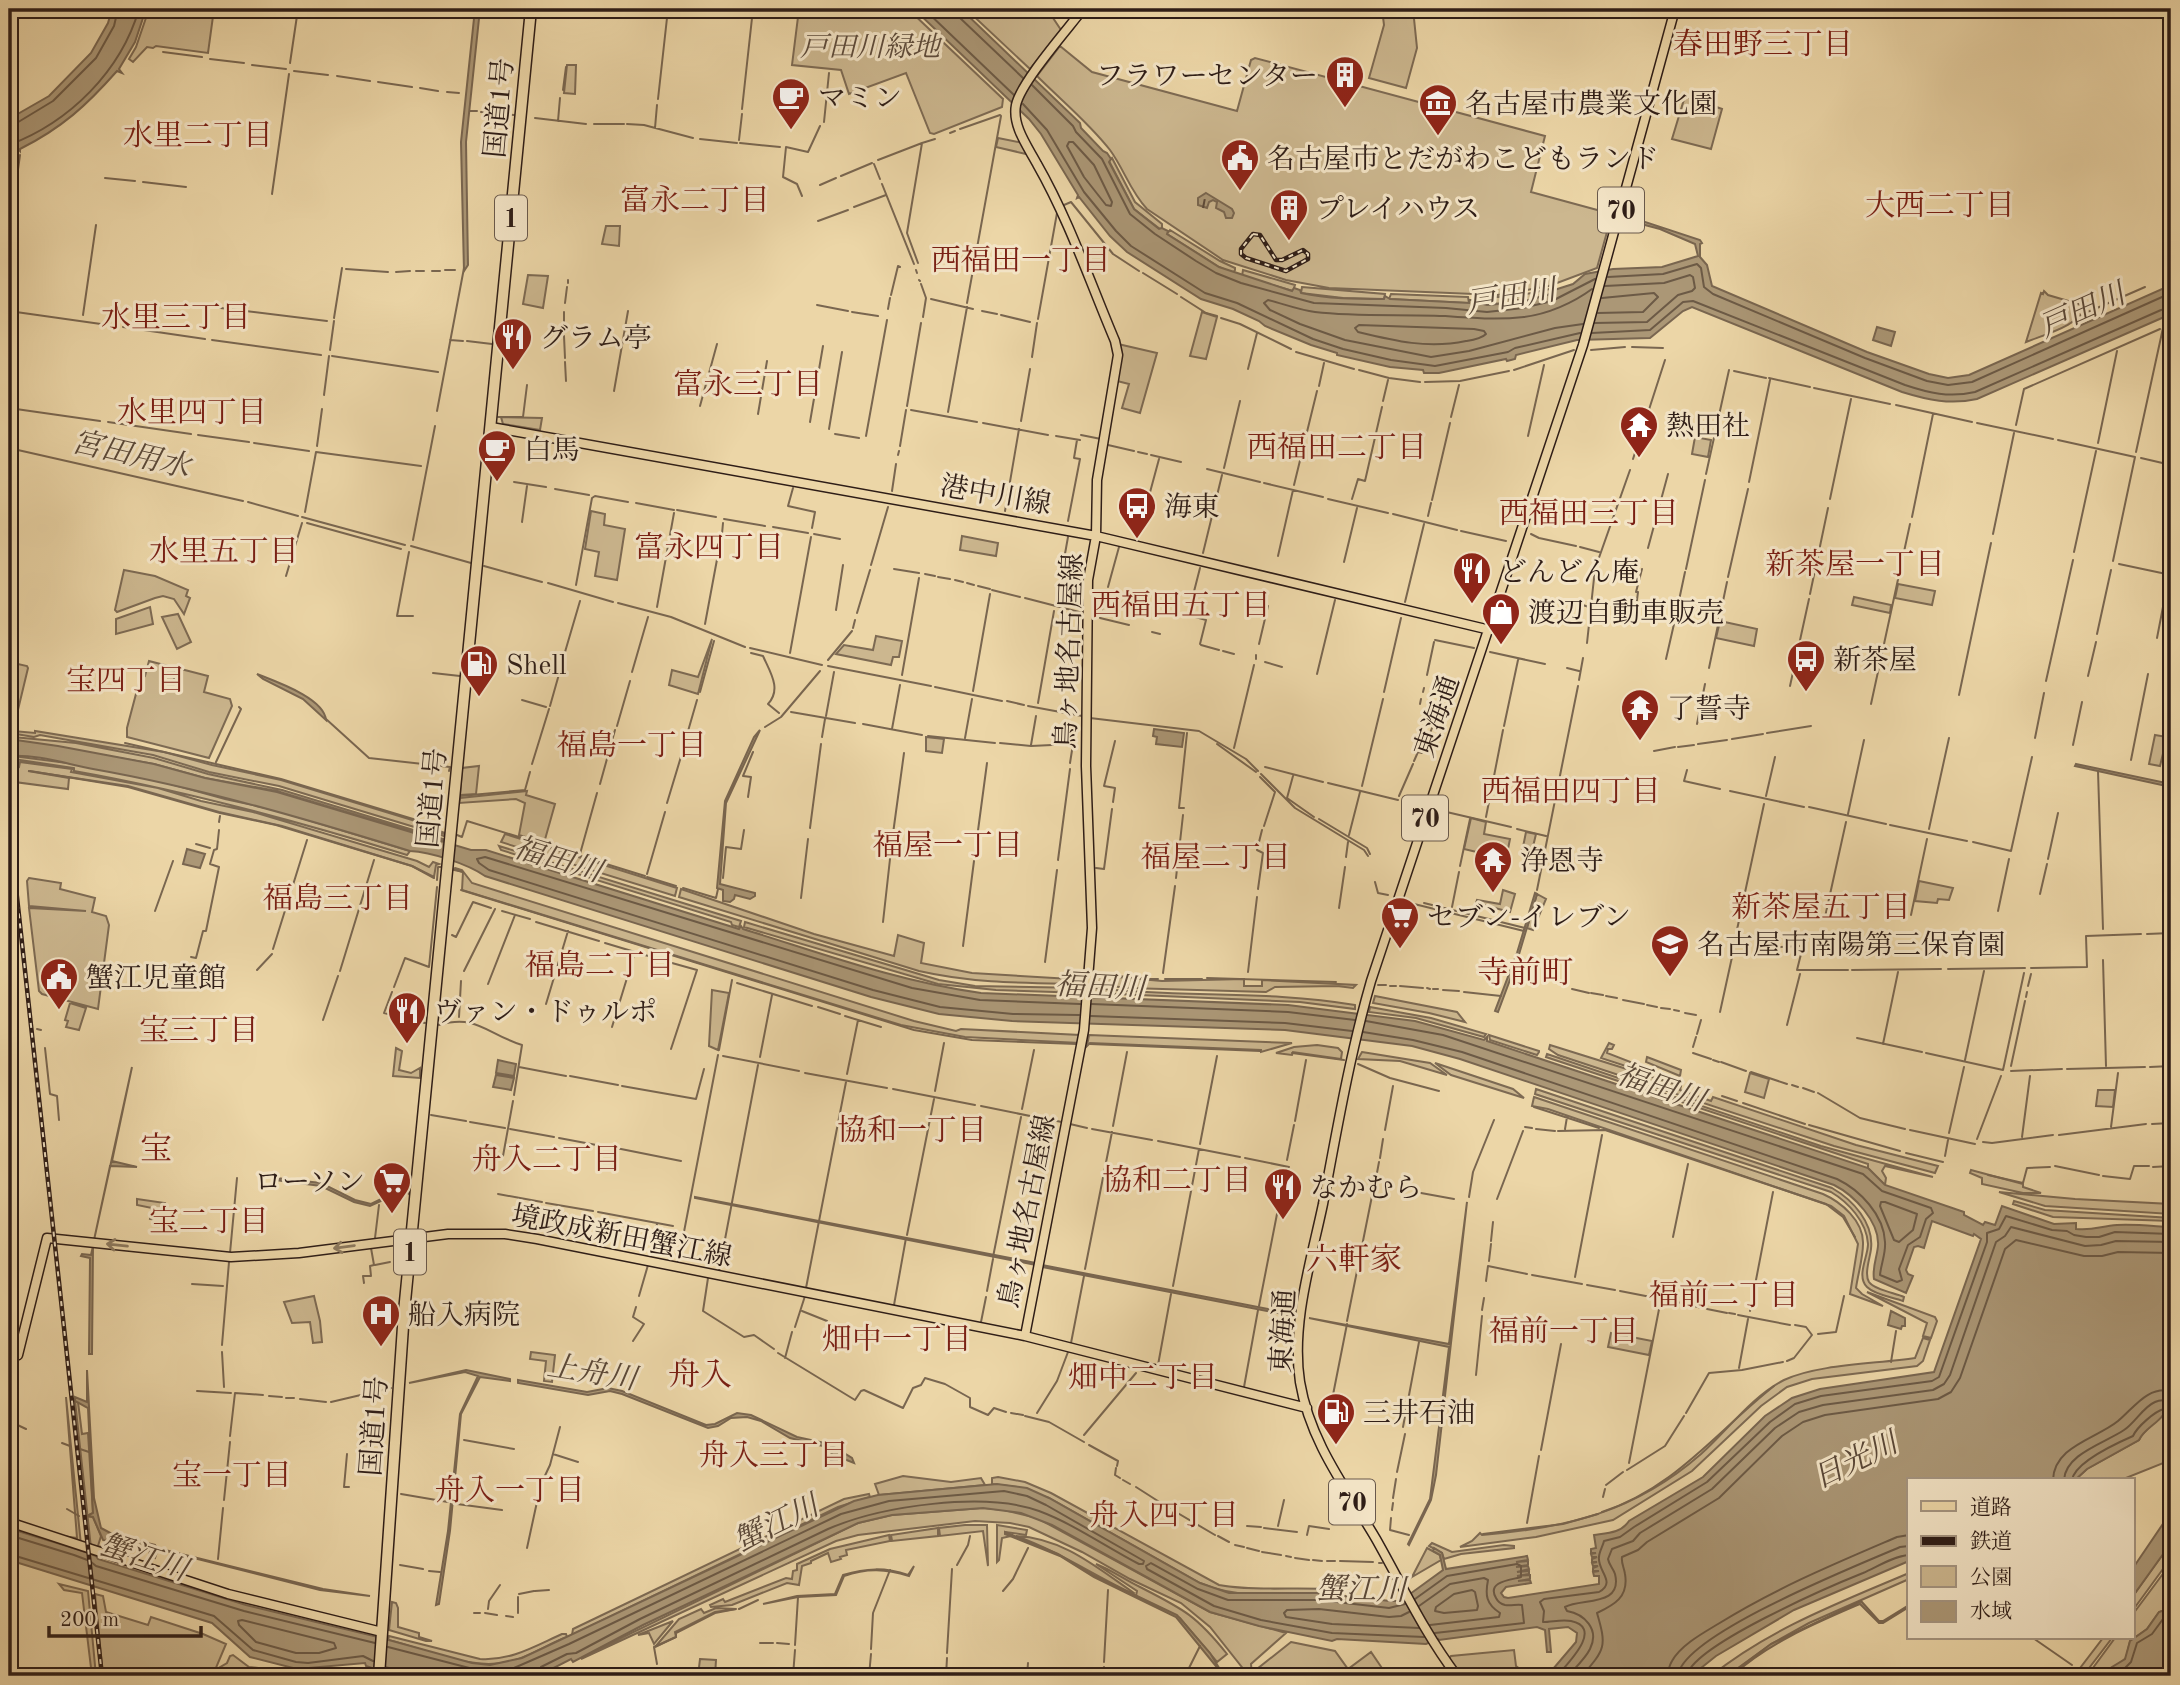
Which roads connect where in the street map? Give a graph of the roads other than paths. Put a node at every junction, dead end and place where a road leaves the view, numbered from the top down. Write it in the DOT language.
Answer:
graph roads {
  1 [pos="531,9"];
  2 [pos="1083,9"];
  3 [pos="1675,9"];
  4 [pos="491,427"];
  5 [pos="1096,536"];
  6 [pos="1490,630"];
  7 [pos="411,1238"];
  8 [pos="1025,1336"];
  9 [pos="9,1353"];
  10 [pos="1307,1408"];
  11 [pos="9,1522"];
  12 [pos="382,1632"];
  13 [pos="379,1676"];
  14 [pos="1457,1676"];
  1 -- 4 [label="highway, 国道1号 / 1"];
  2 -- 5 [label="main road, 鳥ヶ地名古屋線"];
  3 -- 6 [label="main road, 東海通 / 70"];
  4 -- 5 [label="main road, 港中川線"];
  4 -- 7 [label="highway, 国道1号 / 1"];
  5 -- 6 [label="main road, 港中川線"];
  5 -- 8 [label="main road, 鳥ヶ地名古屋線"];
  6 -- 10 [label="main road, 東海通 / 70"];
  7 -- 8 [label="main road, 境政成新田蟹江線"];
  7 -- 9 [label="main road, 境政成新田蟹江線, one-way"];
  7 -- 12 [label="highway, 国道1号 / 1"];
  8 -- 10 [label="main road, 境政成新田蟹江線"];
  10 -- 14 [label="main road, 東海通 / 70"];
  11 -- 12 [label="main road"];
  12 -- 13 [label="highway, 国道1号 / 1"];
}
